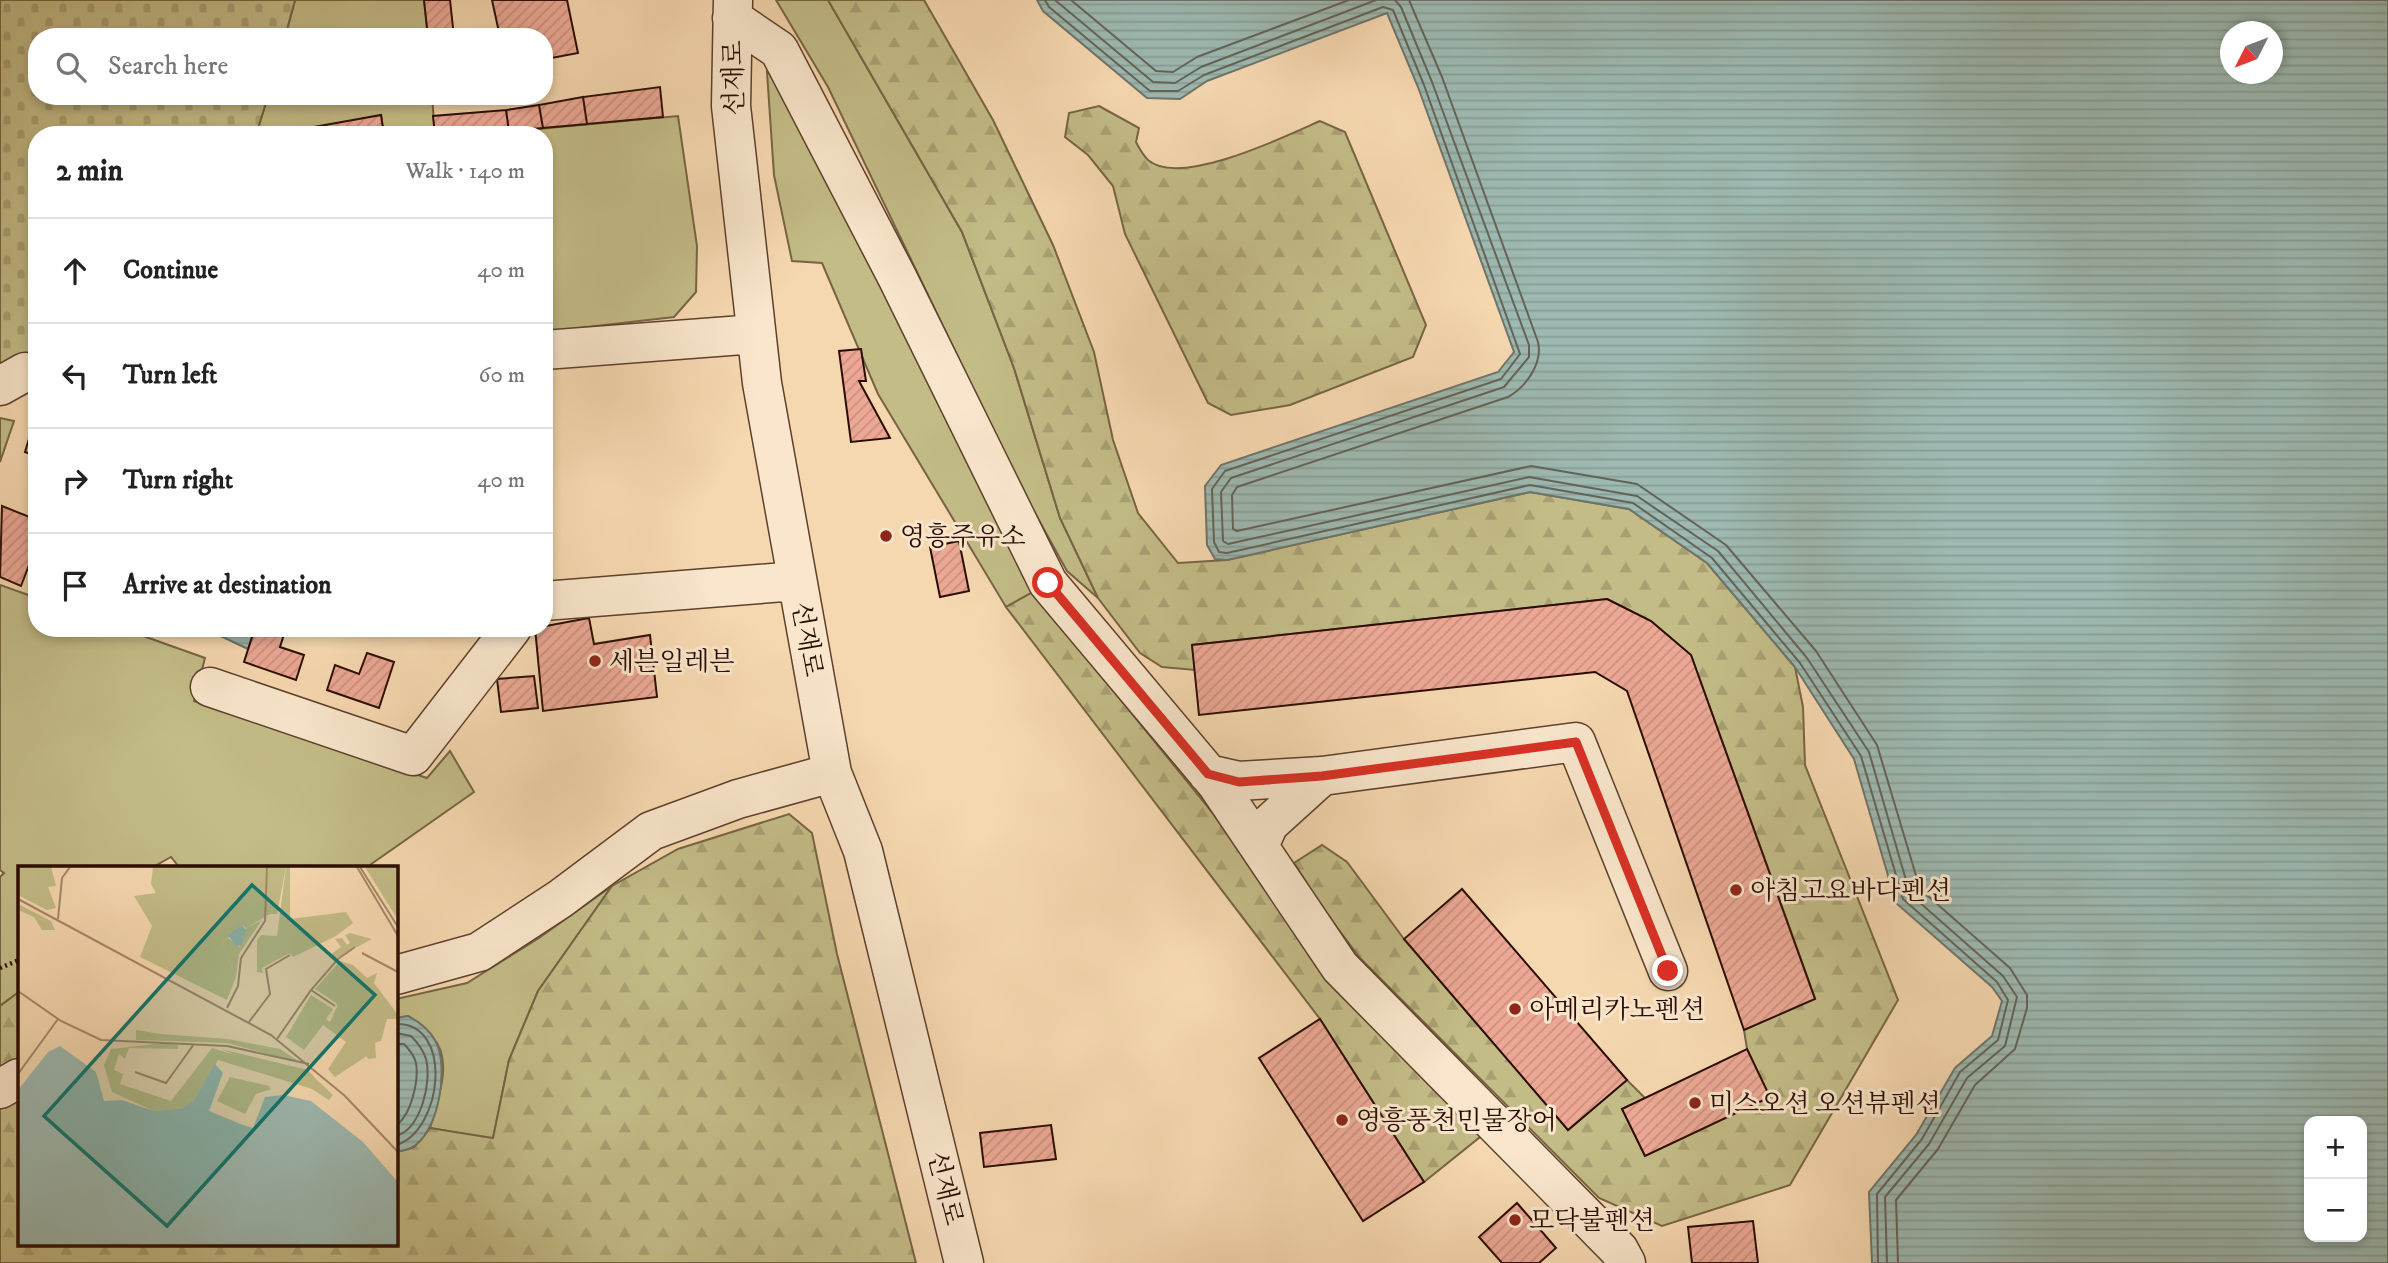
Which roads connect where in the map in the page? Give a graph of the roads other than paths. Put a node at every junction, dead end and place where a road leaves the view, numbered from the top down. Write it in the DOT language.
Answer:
graph roads {
  1 [pos="732,9"];
  2 [pos="756,334"];
  3 [pos="553,349"];
  4 [pos="28,372"];
  5 [pos="0,386"];
  6 [pos="797,581"];
  7 [pos="553,600"];
  8 [pos="505,637"];
  9 [pos="210,687"];
  10 [pos="832,773"];
  11 [pos="1208,774"];
  12 [pos="1322,776"];
  13 [pos="1258,846"];
  14 [pos="1668,971"];
  15 [pos="397,975"];
  16 [pos="18,1079"];
  17 [pos="0,1089"];
  18 [pos="964,1263"];
  19 [pos="1626,1263"];
  1 -- 2 [label="street, 선재로"];
  1 -- 11 [label="street"];
  2 -- 3 [label="street"];
  2 -- 6 [label="street, 선재로"];
  4 -- 5 [label="street"];
  6 -- 7 [label="street"];
  6 -- 10 [label="street, 선재로"];
  8 -- 9 [label="street"];
  10 -- 15 [label="street"];
  10 -- 18 [label="street, 선재로"];
  11 -- 12 [label="street"];
  11 -- 13 [label="street"];
  12 -- 13 [label="street"];
  12 -- 14 [label="street"];
  13 -- 19 [label="street"];
  16 -- 17 [label="street"];
}
